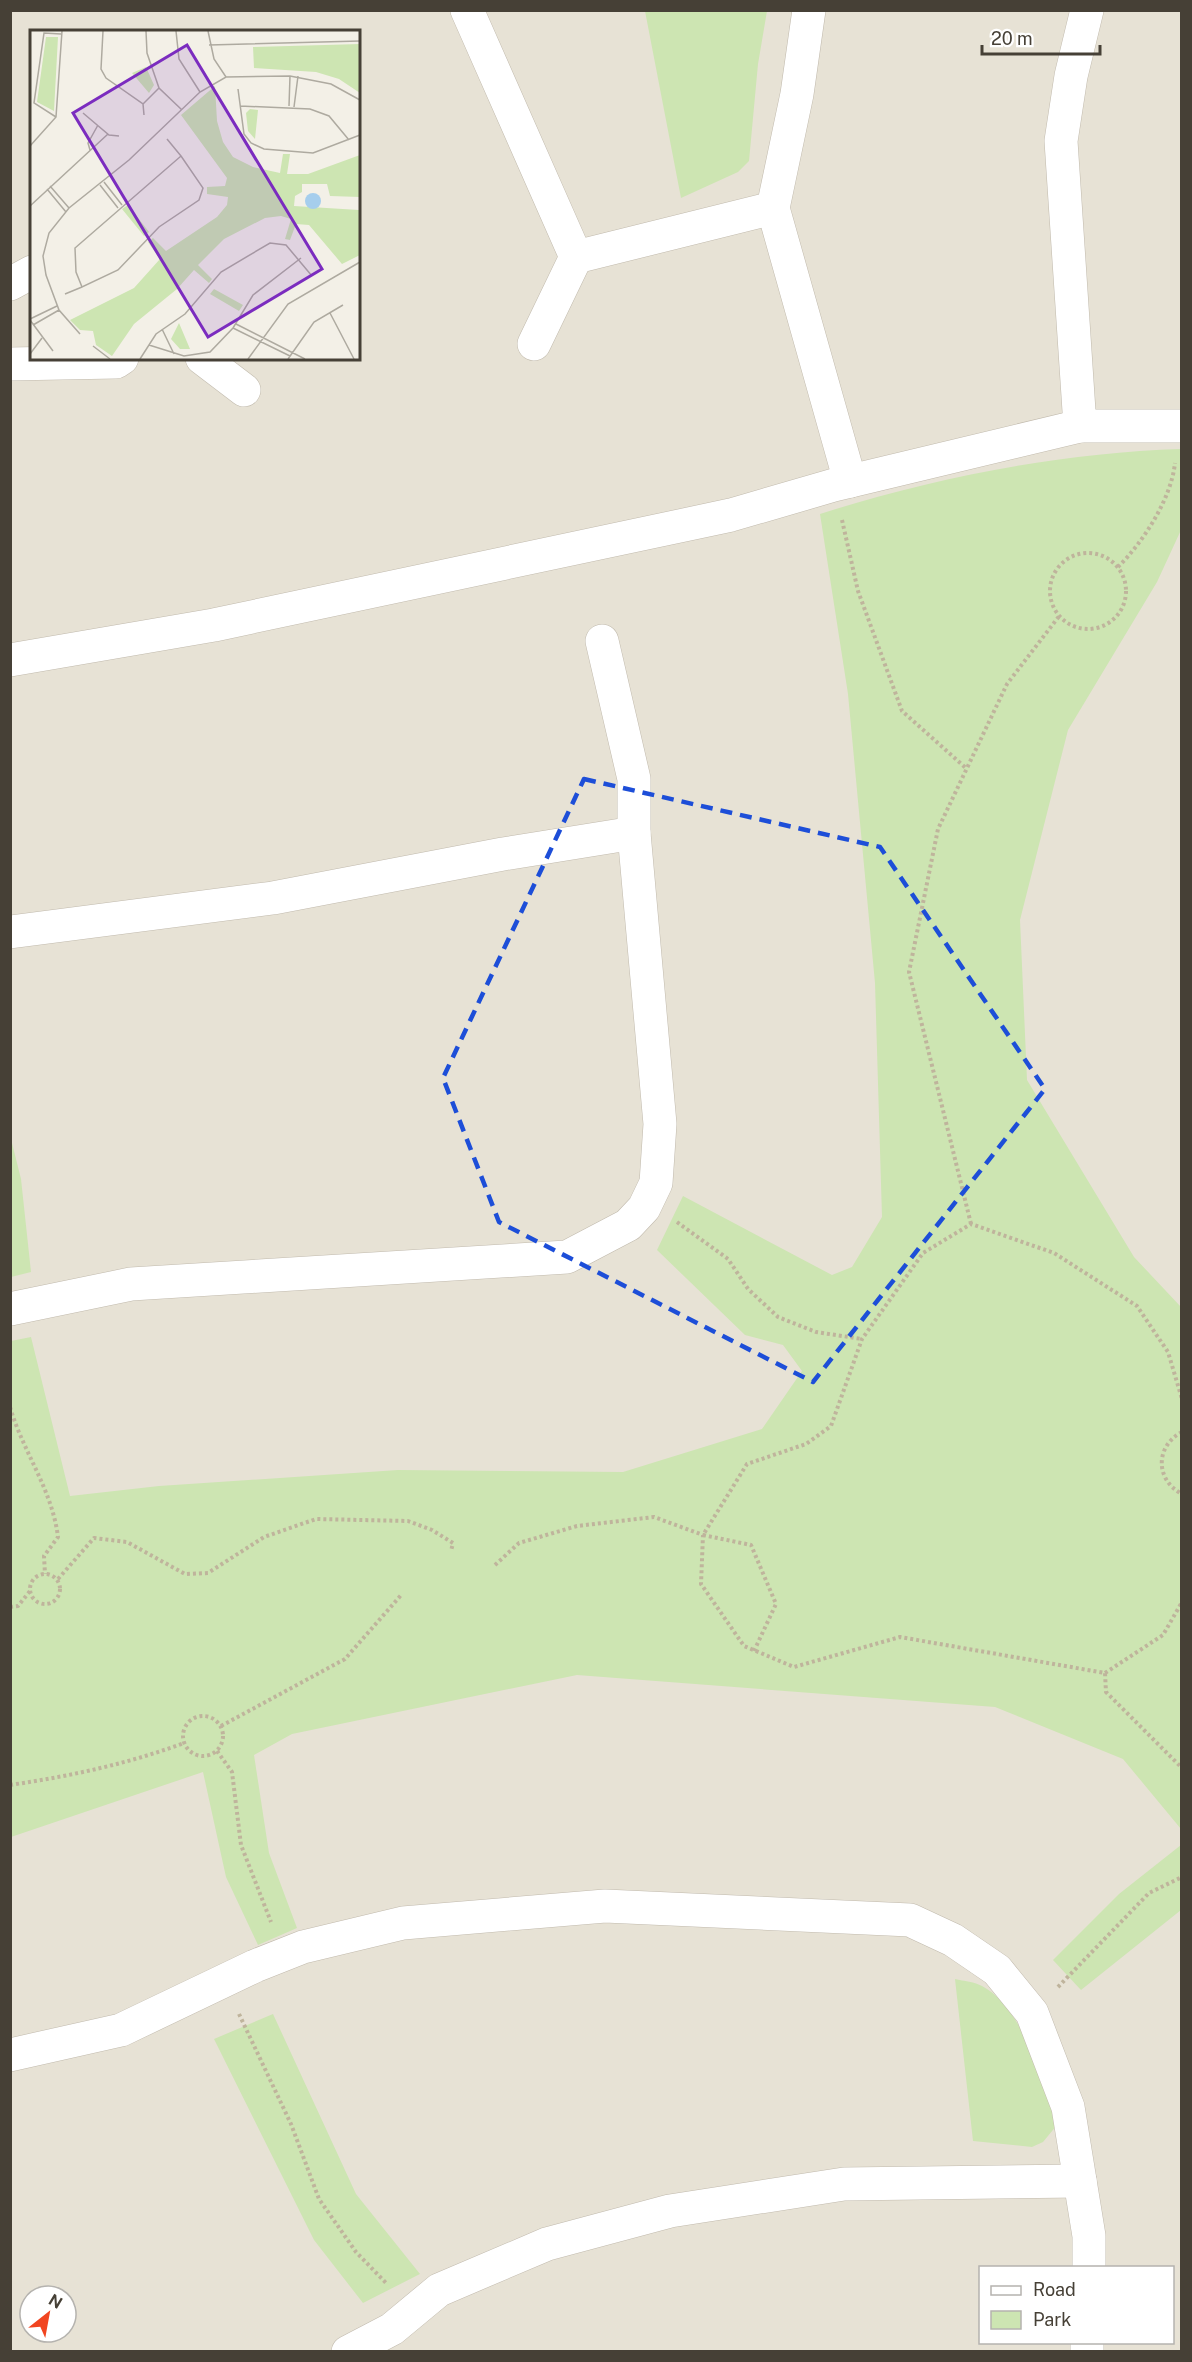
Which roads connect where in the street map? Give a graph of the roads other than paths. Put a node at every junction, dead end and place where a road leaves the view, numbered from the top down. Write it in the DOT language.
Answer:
graph roads {
  1 [pos="467,10"];
  2 [pos="809,10"];
  3 [pos="1087,10"];
  4 [pos="773,208"];
  5 [pos="576,257"];
  6 [pos="30,273"];
  7 [pos="10,284"];
  8 [pos="534,344"];
  9 [pos="119,360"];
  10 [pos="205,360"];
  11 [pos="10,364"];
  12 [pos="244,390"];
  13 [pos="1080,426"];
  14 [pos="1180,426"];
  15 [pos="842,483"];
  16 [pos="602,642"];
  17 [pos="10,660"];
  18 [pos="633,833"];
  19 [pos="10,932"];
  20 [pos="10,1309"];
  21 [pos="10,2055"];
  22 [pos="1080,2181"];
  23 [pos="1089,2266"];
  24 [pos="348,2352"];
  1 -- 5 [label="street"];
  2 -- 4 [label="street"];
  3 -- 13 [label="street"];
  4 -- 5 [label="street"];
  4 -- 15 [label="street"];
  5 -- 8 [label="street"];
  6 -- 7 [label="street"];
  9 -- 11 [label="street"];
  10 -- 12 [label="street"];
  13 -- 14 [label="street"];
  13 -- 15 [label="street"];
  15 -- 17 [label="street"];
  16 -- 18 [label="street"];
  18 -- 19 [label="street"];
  18 -- 20 [label="street"];
  21 -- 22 [label="street"];
  22 -- 23 [label="street"];
  22 -- 24 [label="street"];
}
